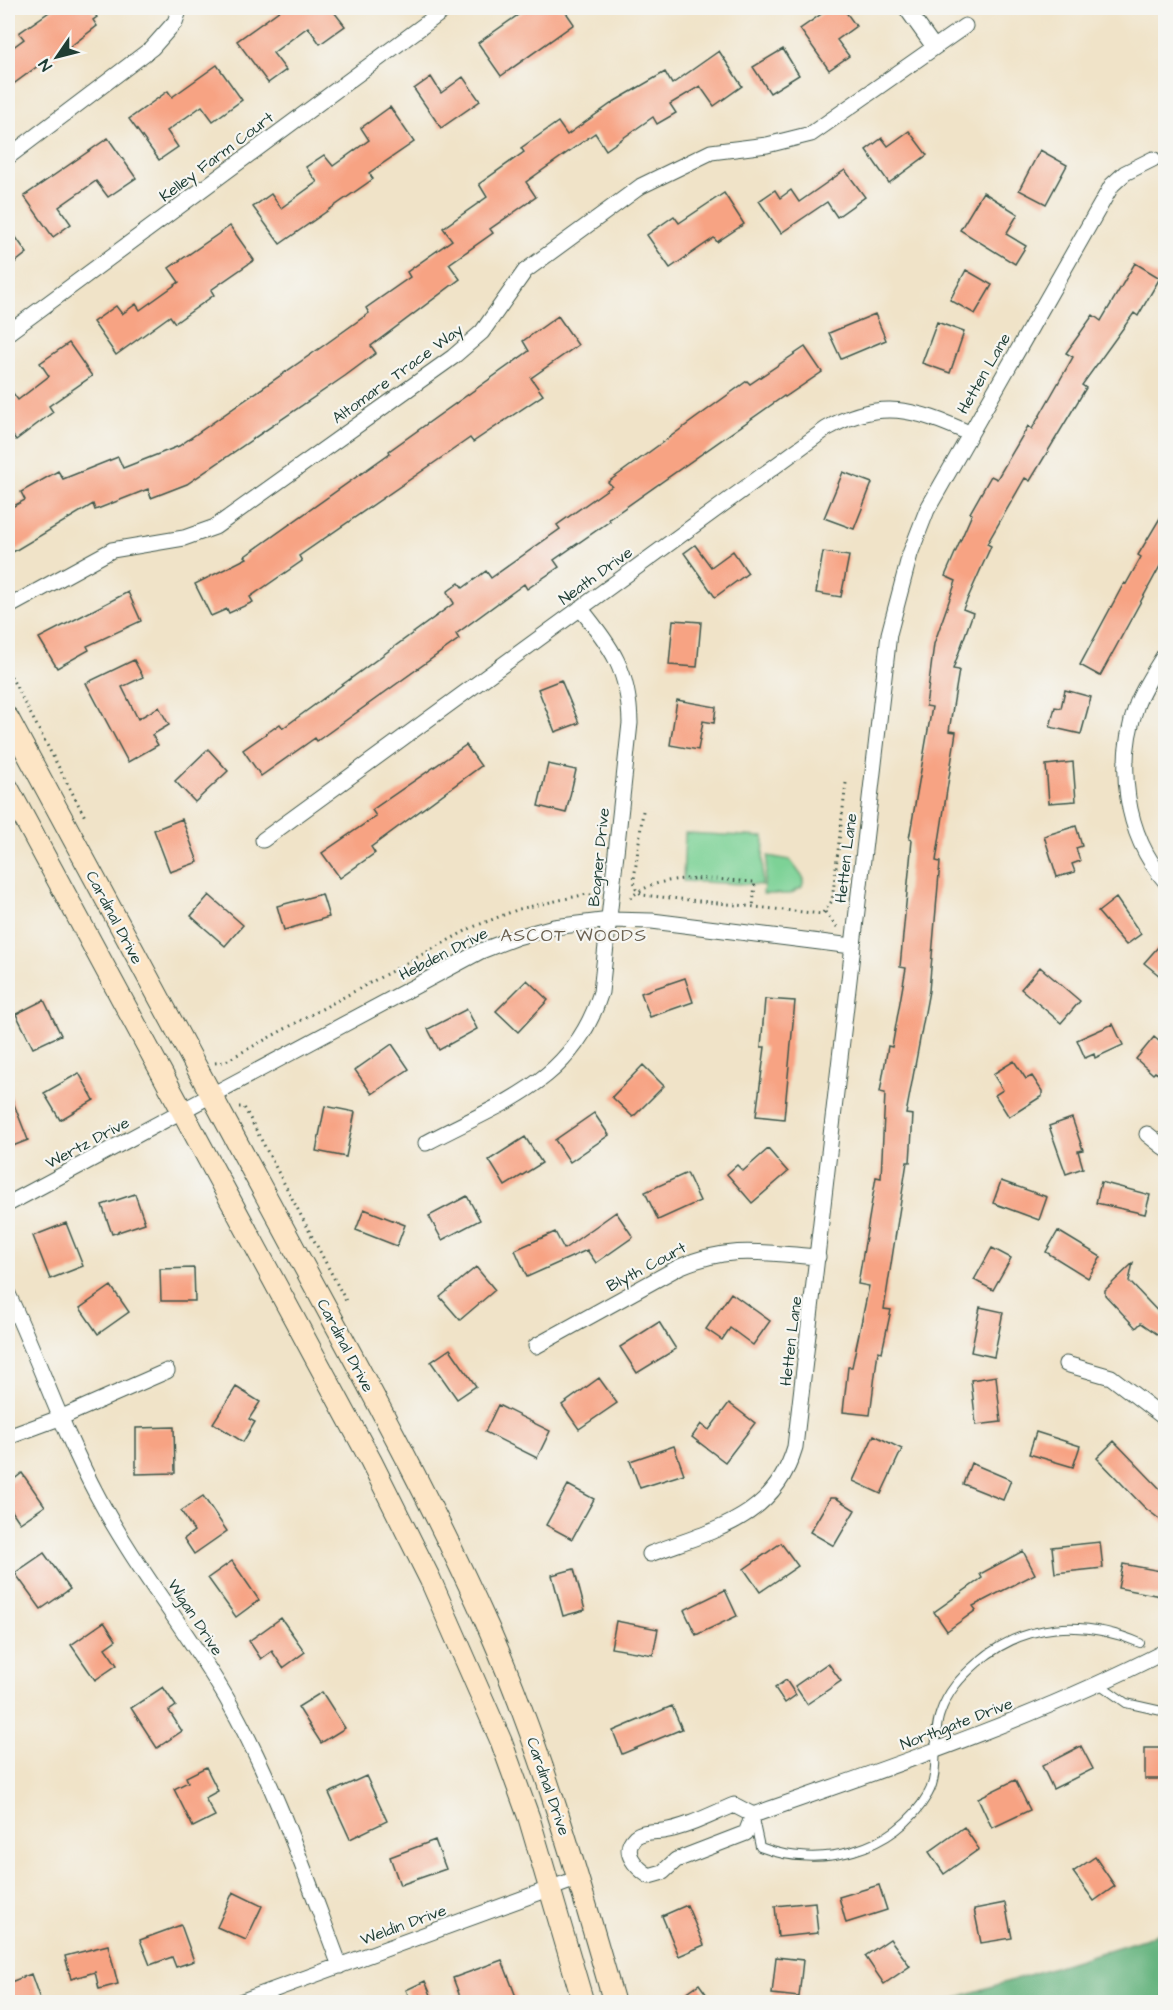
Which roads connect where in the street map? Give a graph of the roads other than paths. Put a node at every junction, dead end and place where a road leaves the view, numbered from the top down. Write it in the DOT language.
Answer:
graph roads {
  1 [pos="180,8"];
  2 [pos="447,8"];
  3 [pos="906,8"];
  4 [pos="965,26"];
  5 [pos="934,47"];
  6 [pos="8,157"];
  7 [pos="1153,159"];
  8 [pos="8,333"];
  9 [pos="969,433"];
  10 [pos="8,607"];
  11 [pos="580,608"];
  12 [pos="1166,652"];
  13 [pos="8,718"];
  14 [pos="8,788"];
  15 [pos="263,840"];
  16 [pos="1166,882"];
  17 [pos="610,920"];
  18 [pos="852,946"];
  19 [pos="211,1096"];
  20 [pos="183,1112"];
  21 [pos="1147,1134"];
  22 [pos="426,1143"];
  23 [pos="1166,1149"];
  24 [pos="8,1204"];
  25 [pos="818,1257"];
  26 [pos="8,1294"];
  27 [pos="536,1346"];
  28 [pos="1066,1364"];
  29 [pos="167,1371"];
  30 [pos="62,1418"];
  31 [pos="1166,1419"];
  32 [pos="8,1437"];
  33 [pos="650,1554"];
  34 [pos="1140,1643"];
  35 [pos="1166,1651"];
  36 [pos="1099,1684"];
  37 [pos="1166,1712"];
  38 [pos="934,1753"];
  39 [pos="753,1815"];
  40 [pos="579,1878"];
  41 [pos="550,1889"];
  42 [pos="340,1966"];
  43 [pos="240,2002"];
  44 [pos="583,2002"];
  45 [pos="614,2002"];
  1 -- 6 [label="street"];
  2 -- 8 [label="street, Kelley Farm Court"];
  3 -- 5 [label="street"];
  4 -- 5 [label="street, Altomare Trace Way"];
  5 -- 10 [label="street, Altomare Trace Way"];
  7 -- 9 [label="street, Hetten Lane"];
  9 -- 11 [label="street, Neath Drive"];
  9 -- 18 [label="street, Hetten Lane"];
  11 -- 15 [label="street, Neath Drive"];
  11 -- 17 [label="street, Bogner Drive"];
  12 -- 16 [label="street"];
  13 -- 19 [label="main road, Cardinal Drive"];
  14 -- 20 [label="main road, Cardinal Drive"];
  17 -- 18 [label="street, Hebden Drive"];
  17 -- 19 [label="street, Hebden Drive"];
  17 -- 22 [label="street, Bogner Drive"];
  18 -- 25 [label="street, Hetten Lane"];
  19 -- 20 [label="street, Hebden Drive"];
  19 -- 40 [label="main road, Cardinal Drive"];
  20 -- 24 [label="street, Wertz Drive"];
  20 -- 41 [label="main road, Cardinal Drive"];
  21 -- 23 [label="street"];
  25 -- 27 [label="street, Blyth Court"];
  25 -- 33 [label="street, Hetten Lane"];
  26 -- 30 [label="street, Wigan Drive"];
  28 -- 31 [label="street"];
  29 -- 30 [label="street"];
  30 -- 32 [label="street"];
  30 -- 42 [label="street, Wigan Drive"];
  34 -- 38 [label="lane"];
  35 -- 36 [label="street, Northgate Drive"];
  36 -- 37 [label="lane"];
  36 -- 38 [label="street, Northgate Drive"];
  38 -- 39 [label="street, Northgate Drive"];
  38 -- 39 [label="lane"];
  39 -- 39 [label="street"];
  40 -- 41 [label="street, Weldin Drive"];
  40 -- 45 [label="main road, Cardinal Drive"];
  41 -- 42 [label="street, Weldin Drive"];
  41 -- 44 [label="main road, Cardinal Drive"];
  42 -- 43 [label="street, Weldin Drive"];
}
